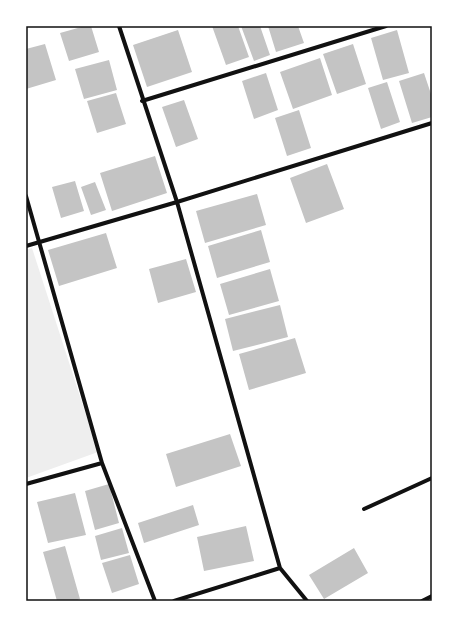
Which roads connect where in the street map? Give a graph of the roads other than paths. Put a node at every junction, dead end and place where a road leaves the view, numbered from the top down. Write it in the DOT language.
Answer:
graph roads {
  1 [pos="119,26"];
  2 [pos="386,26"];
  3 [pos="142,101"];
  4 [pos="432,123"];
  5 [pos="26,196"];
  6 [pos="177,202"];
  7 [pos="40,242"];
  8 [pos="26,246"];
  9 [pos="102,463"];
  10 [pos="432,478"];
  11 [pos="26,484"];
  12 [pos="364,509"];
  13 [pos="280,568"];
  14 [pos="432,596"];
  15 [pos="181,600"];
  16 [pos="155,601"];
  17 [pos="174,601"];
  18 [pos="307,601"];
  19 [pos="422,601"];
  1 -- 3 [label="street"];
  2 -- 3 [label="street"];
  3 -- 6 [label="street"];
  4 -- 6 [label="street"];
  5 -- 7 [label="street"];
  6 -- 7 [label="street"];
  6 -- 13 [label="street"];
  7 -- 8 [label="street"];
  7 -- 9 [label="street"];
  9 -- 11 [label="street"];
  9 -- 16 [label="street"];
  10 -- 12 [label="street"];
  13 -- 15 [label="street"];
  13 -- 18 [label="street"];
  14 -- 19 [label="street"];
  15 -- 17 [label="street"];
}
